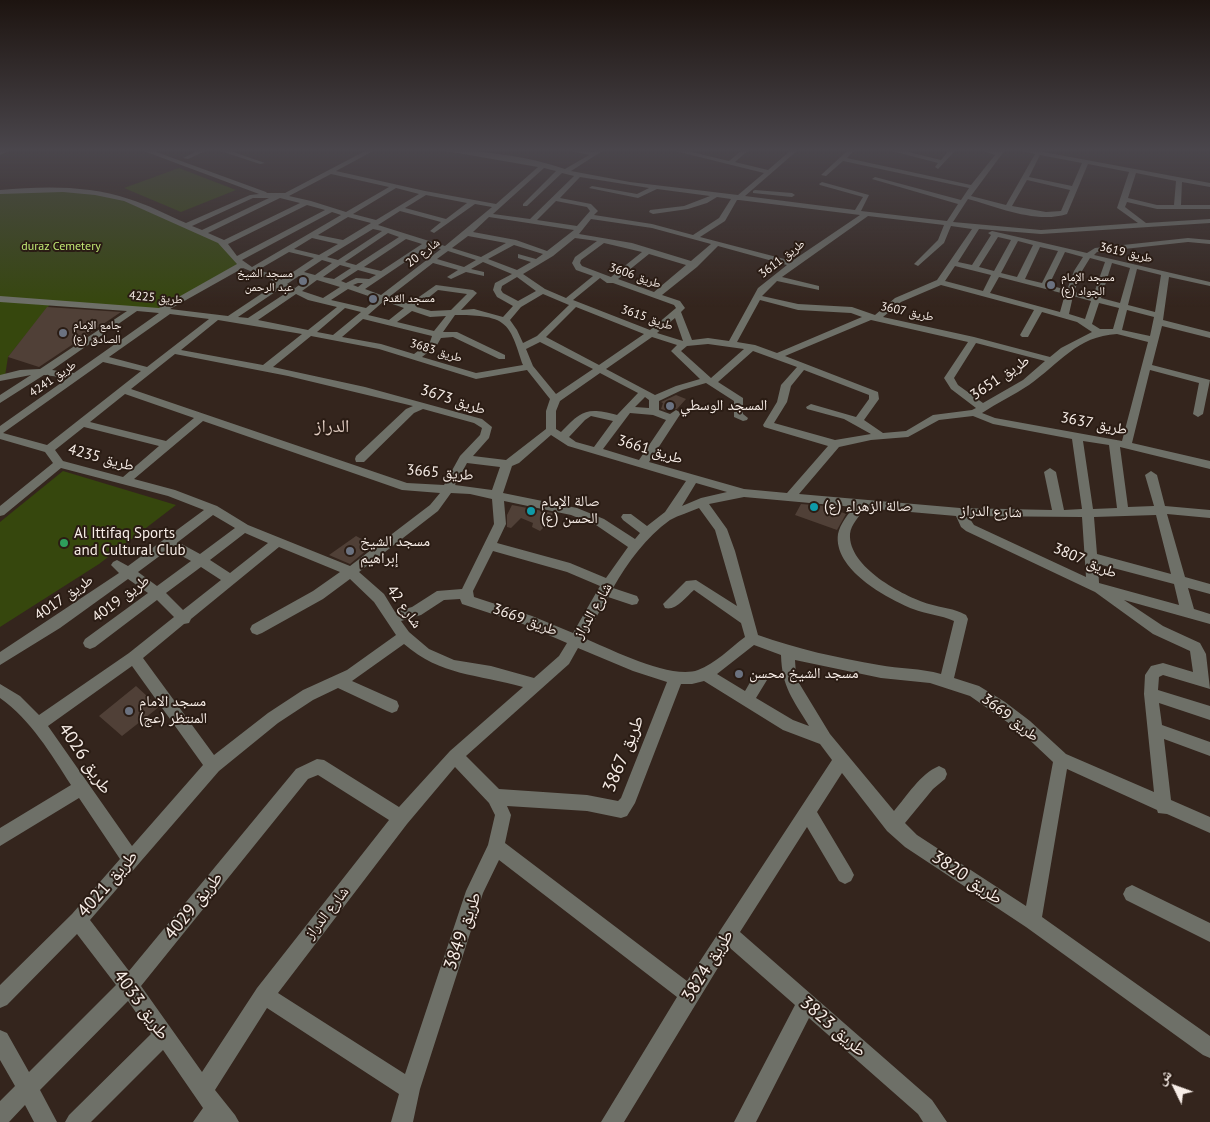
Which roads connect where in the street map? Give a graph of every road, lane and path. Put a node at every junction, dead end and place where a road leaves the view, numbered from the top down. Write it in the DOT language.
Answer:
graph roads {
  1 [pos="132,202"];
  2 [pos="234,202"];
  3 [pos="266,202"];
  4 [pos="309,202"];
  5 [pos="310,202"];
  6 [pos="367,202"];
  7 [pos="410,202"];
  8 [pos="472,202"];
  9 [pos="481,202"];
  10 [pos="502,202"];
  11 [pos="528,202"];
  12 [pos="553,202"];
  13 [pos="572,202"];
  14 [pos="702,202"];
  15 [pos="733,202"];
  16 [pos="780,202"];
  17 [pos="863,202"];
  18 [pos="963,202"];
  19 [pos="982,202"];
  20 [pos="1011,202"];
  21 [pos="1068,202"];
  22 [pos="1123,202"];
  23 [pos="1136,202"];
  24 [pos="1177,202"];
  25 [pos="525,205"];
  26 [pos="498,206"];
  27 [pos="1009,206"];
  28 [pos="1177,206"];
  29 [pos="1210,207"];
  30 [pos="333,209"];
  31 [pos="400,209"];
  32 [pos="250,210"];
  33 [pos="653,212"];
  34 [pos="857,212"];
  35 [pos="258,213"];
  36 [pos="348,213"];
  37 [pos="867,213"];
  38 [pos="489,215"];
  39 [pos="267,216"];
  40 [pos="591,217"];
  41 [pos="276,218"];
  42 [pos="533,220"];
  43 [pos="446,221"];
  44 [pos="1209,222"];
  45 [pos="949,223"];
  46 [pos="375,224"];
  47 [pos="302,225"];
  48 [pos="186,226"];
  49 [pos="1146,226"];
  50 [pos="976,227"];
  51 [pos="986,228"];
  52 [pos="580,229"];
  53 [pos="318,230"];
  54 [pos="387,231"];
  55 [pos="434,231"];
  56 [pos="202,233"];
  57 [pos="467,234"];
  58 [pos="310,235"];
  59 [pos="995,235"];
  60 [pos="405,236"];
  61 [pos="574,236"];
  62 [pos="693,238"];
  63 [pos="1015,240"];
  64 [pos="513,242"];
  65 [pos="601,242"];
  66 [pos="1210,242"];
  67 [pos="224,243"];
  68 [pos="344,243"];
  69 [pos="427,244"];
  70 [pos="715,245"];
  71 [pos="1037,245"];
  72 [pos="287,249"];
  73 [pos="446,250"];
  74 [pos="1062,250"];
  75 [pos="648,251"];
  76 [pos="550,254"];
  77 [pos="521,256"];
  78 [pos="1086,256"];
  79 [pos="320,258"];
  80 [pos="481,259"];
  81 [pos="432,260"];
  82 [pos="1109,261"];
  83 [pos="239,262"];
  84 [pos="341,262"];
  85 [pos="538,262"];
  86 [pos="954,263"];
  87 [pos="793,264"];
  88 [pos="918,264"];
  89 [pos="694,265"];
  90 [pos="357,267"];
  91 [pos="1134,267"];
  92 [pos="974,269"];
  93 [pos="252,270"];
  94 [pos="463,270"];
  95 [pos="297,274"];
  96 [pos="383,274"];
  97 [pos="481,274"];
  98 [pos="517,274"];
  99 [pos="997,274"];
  100 [pos="1165,274"];
  101 [pos="598,276"];
  102 [pos="451,277"];
  103 [pos="316,278"];
  104 [pos="408,278"];
  105 [pos="775,278"];
  106 [pos="1020,280"];
  107 [pos="610,281"];
  108 [pos="335,282"];
  109 [pos="371,282"];
  110 [pos="940,282"];
  111 [pos="280,284"];
  112 [pos="1210,284"];
  113 [pos="346,286"];
  114 [pos="1044,287"];
  115 [pos="816,288"];
  116 [pos="359,290"];
  117 [pos="294,291"];
  118 [pos="542,291"];
  119 [pos="1070,293"];
  120 [pos="986,294"];
  121 [pos="655,296"];
  122 [pos="384,297"];
  123 [pos="757,297"];
  124 [pos="0,299"];
  125 [pos="1096,300"];
  126 [pos="324,301"];
  127 [pos="571,302"];
  128 [pos="518,305"];
  129 [pos="343,306"];
  130 [pos="411,306"];
  131 [pos="1123,307"];
  132 [pos="135,309"];
  133 [pos="1039,309"];
  134 [pos="164,311"];
  135 [pos="677,312"];
  136 [pos="366,313"];
  137 [pos="451,314"];
  138 [pos="1064,316"];
  139 [pos="216,317"];
  140 [pos="230,318"];
  141 [pos="874,318"];
  142 [pos="1158,319"];
  143 [pos="505,320"];
  144 [pos="250,321"];
  145 [pos="392,322"];
  146 [pos="1088,324"];
  147 [pos="1117,331"];
  148 [pos="1098,332"];
  149 [pos="309,333"];
  150 [pos="651,334"];
  151 [pos="438,335"];
  152 [pos="1025,335"];
  153 [pos="1210,335"];
  154 [pos="336,338"];
  155 [pos="540,338"];
  156 [pos="974,340"];
  157 [pos="1153,340"];
  158 [pos="686,343"];
  159 [pos="732,343"];
  160 [pos="752,347"];
  161 [pos="520,348"];
  162 [pos="172,351"];
  163 [pos="778,356"];
  164 [pos="416,357"];
  165 [pos="502,357"];
  166 [pos="104,359"];
  167 [pos="1050,360"];
  168 [pos="803,366"];
  169 [pos="1146,366"];
  170 [pos="268,367"];
  171 [pos="528,367"];
  172 [pos="597,369"];
  173 [pos="42,370"];
  174 [pos="148,370"];
  175 [pos="78,377"];
  176 [pos="0,378"];
  177 [pos="709,382"];
  178 [pos="1207,383"];
  179 [pos="123,390"];
  180 [pos="644,392"];
  181 [pos="555,399"];
  182 [pos="654,399"];
  183 [pos="0,400"];
  184 [pos="421,406"];
  185 [pos="811,407"];
  186 [pos="626,410"];
  187 [pos="979,410"];
  188 [pos="654,412"];
  189 [pos="1198,414"];
  190 [pos="200,418"];
  191 [pos="743,418"];
  192 [pos="619,419"];
  193 [pos="859,420"];
  194 [pos="82,424"];
  195 [pos="552,430"];
  196 [pos="0,431"];
  197 [pos="0,436"];
  198 [pos="880,436"];
  199 [pos="1077,436"];
  200 [pos="562,438"];
  201 [pos="1114,443"];
  202 [pos="836,444"];
  203 [pos="168,445"];
  204 [pos="1126,445"];
  205 [pos="49,448"];
  206 [pos="597,450"];
  207 [pos="464,458"];
  208 [pos="360,459"];
  209 [pos="59,464"];
  210 [pos="507,464"];
  211 [pos="642,464"];
  212 [pos="1210,465"];
  213 [pos="1050,472"];
  214 [pos="1151,475"];
  215 [pos="693,479"];
  216 [pos="126,480"];
  217 [pos="448,488"];
  218 [pos="171,493"];
  219 [pos="744,493"];
  220 [pos="497,494"];
  221 [pos="791,496"];
  222 [pos="701,502"];
  223 [pos="863,502"];
  224 [pos="213,509"];
  225 [pos="1123,511"];
  226 [pos="1162,511"];
  227 [pos="0,512"];
  228 [pos="960,512"];
  229 [pos="1088,512"];
  230 [pos="1205,513"];
  231 [pos="1059,514"];
  232 [pos="668,516"];
  233 [pos="627,517"];
  234 [pos="244,528"];
  235 [pos="648,532"];
  236 [pos="277,542"];
  237 [pos="169,543"];
  238 [pos="636,545"];
  239 [pos="490,546"];
  240 [pos="1093,558"];
  241 [pos="201,560"];
  242 [pos="122,569"];
  243 [pos="350,571"];
  244 [pos="231,580"];
  245 [pos="1180,580"];
  246 [pos="1093,586"];
  247 [pos="606,587"];
  248 [pos="1210,589"];
  249 [pos="157,592"];
  250 [pos="466,596"];
  251 [pos="632,600"];
  252 [pos="670,604"];
  253 [pos="1188,613"];
  254 [pos="392,618"];
  255 [pos="184,619"];
  256 [pos="1210,619"];
  257 [pos="748,620"];
  258 [pos="257,629"];
  259 [pos="404,636"];
  260 [pos="752,638"];
  261 [pos="576,640"];
  262 [pos="90,644"];
  263 [pos="788,652"];
  264 [pos="134,657"];
  265 [pos="0,659"];
  266 [pos="705,674"];
  267 [pos="676,678"];
  268 [pos="760,680"];
  269 [pos="338,681"];
  270 [pos="946,681"];
  271 [pos="1206,681"];
  272 [pos="537,685"];
  273 [pos="0,690"];
  274 [pos="1151,694"];
  275 [pos="746,701"];
  276 [pos="392,706"];
  277 [pos="1210,713"];
  278 [pos="38,725"];
  279 [pos="1155,728"];
  280 [pos="825,739"];
  281 [pos="1210,749"];
  282 [pos="455,756"];
  283 [pos="841,760"];
  284 [pos="1060,760"];
  285 [pos="213,766"];
  286 [pos="939,774"];
  287 [pos="81,788"];
  288 [pos="495,797"];
  289 [pos="1164,807"];
  290 [pos="807,811"];
  291 [pos="401,818"];
  292 [pos="893,825"];
  293 [pos="1210,825"];
  294 [pos="0,838"];
  295 [pos="496,847"];
  296 [pos="130,858"];
  297 [pos="845,875"];
  298 [pos="1132,894"];
  299 [pos="78,920"];
  300 [pos="1032,921"];
  301 [pos="1210,933"];
  302 [pos="728,934"];
  303 [pos="129,986"];
  304 [pos="264,995"];
  305 [pos="689,995"];
  306 [pos="0,998"];
  307 [pos="806,1004"];
  308 [pos="163,1036"];
  309 [pos="0,1040"];
  310 [pos="1210,1048"];
  311 [pos="29,1089"];
  312 [pos="410,1089"];
  313 [pos="203,1090"];
  314 [pos="0,1116"];
  315 [pos="216,1118"];
  316 [pos="46,1122"];
  317 [pos="76,1122"];
  318 [pos="402,1122"];
  319 [pos="612,1122"];
  320 [pos="745,1122"];
  321 [pos="936,1122"];
  1 -- 48 [label="street"];
  2 -- 48 [label="street"];
  3 -- 32 [label="street"];
  4 -- 41 [label="street"];
  5 -- 30 [label="street, طريق 3615"];
  6 -- 36 [label="street"];
  7 -- 31 [label="street"];
  8 -- 43 [label="street"];
  9 -- 26 [label="street"];
  10 -- 26 [label="street, شارع 20"];
  11 -- 25 [label="street"];
  12 -- 42 [label="street"];
  13 -- 40 [label="street"];
  14 -- 33 [label="street"];
  15 -- 62 [label="street"];
  16 -- 34 [label="street"];
  17 -- 34 [label="street"];
  18 -- 45 [label="street"];
  19 -- 27 [label="street"];
  20 -- 27 [label="street"];
  21 -- 27 [label="street"];
  22 -- 49 [label="street"];
  23 -- 28 [label="street"];
  24 -- 28 [label="street"];
  26 -- 38 [label="street, شارع 20"];
  28 -- 29 [label="street"];
  30 -- 36 [label="street, طريق 3615"];
  30 -- 47 [label="street, طريق 4241"];
  31 -- 43 [label="street"];
  31 -- 46 [label="street"];
  32 -- 35 [label="street"];
  32 -- 56 [label="street"];
  34 -- 37 [label="street"];
  36 -- 46 [label="street, طريق 3615"];
  36 -- 53 [label="street"];
  37 -- 45 [label="street"];
  37 -- 87 [label="street, طريق 3611"];
  38 -- 42 [label="street"];
  38 -- 57 [label="street, شارع 20"];
  39 -- 41 [label="street"];
  40 -- 52 [label="street"];
  40 -- 62 [label="street"];
  41 -- 67 [label="street"];
  42 -- 52 [label="street"];
  43 -- 55 [label="street"];
  44 -- 49 [label="street"];
  45 -- 50 [label="street"];
  45 -- 88 [label="street"];
  46 -- 54 [label="street, طريق 3615"];
  46 -- 68 [label="street"];
  47 -- 53 [label="street"];
  47 -- 83 [label="street, طريق 4241"];
  48 -- 56 [label="street"];
  49 -- 51 [label="street"];
  50 -- 51 [label="street"];
  50 -- 86 [label="street"];
  51 -- 59 [label="street, طريق 3619"];
  52 -- 61 [label="street"];
  53 -- 58 [label="street"];
  54 -- 60 [label="street, طريق 3615"];
  54 -- 84 [label="street"];
  56 -- 67 [label="street"];
  57 -- 64 [label="street"];
  57 -- 73 [label="street, شارع 20"];
  58 -- 68 [label="street"];
  58 -- 72 [label="street"];
  59 -- 63 [label="street, طريق 3619"];
  59 -- 92 [label="street"];
  60 -- 69 [label="street, طريق 3615"];
  60 -- 90 [label="street"];
  61 -- 65 [label="street"];
  61 -- 76 [label="street"];
  62 -- 70 [label="street"];
  63 -- 71 [label="street, طريق 3619"];
  63 -- 99 [label="street"];
  64 -- 76 [label="street"];
  64 -- 80 [label="street"];
  65 -- 75 [label="street"];
  65 -- 101 [label="street, طريق 3606"];
  66 -- 78 [label="street"];
  67 -- 83 [label="street"];
  68 -- 79 [label="street"];
  69 -- 73 [label="street, طريق 3615"];
  69 -- 96 [label="street"];
  70 -- 87 [label="street"];
  70 -- 89 [label="street"];
  71 -- 74 [label="street, طريق 3619"];
  71 -- 106 [label="street"];
  72 -- 79 [label="street"];
  72 -- 93 [label="street"];
  73 -- 80 [label="street, طريق 3615"];
  73 -- 81 [label="street, شارع 20"];
  74 -- 78 [label="street, طريق 3619"];
  74 -- 114 [label="street"];
  75 -- 89 [label="street"];
  75 -- 107 [label="street"];
  76 -- 85 [label="street"];
  77 -- 85 [label="street"];
  78 -- 82 [label="street, طريق 3619"];
  78 -- 119 [label="street"];
  79 -- 84 [label="street"];
  79 -- 95 [label="street"];
  80 -- 94 [label="street"];
  80 -- 98 [label="street, طريق 3615"];
  81 -- 94 [label="street"];
  81 -- 104 [label="street, شارع 20"];
  82 -- 91 [label="street, طريق 3619"];
  82 -- 125 [label="street"];
  83 -- 93 [label="street"];
  83 -- 134 [label="street, طريق 4241"];
  84 -- 90 [label="street"];
  84 -- 103 [label="street"];
  85 -- 98 [label="street"];
  86 -- 92 [label="street"];
  86 -- 110 [label="street"];
  87 -- 105 [label="street, طريق 3611"];
  89 -- 121 [label="street"];
  90 -- 96 [label="street"];
  90 -- 108 [label="street"];
  91 -- 100 [label="street, طريق 3619"];
  91 -- 131 [label="street"];
  92 -- 99 [label="street"];
  93 -- 111 [label="street"];
  94 -- 97 [label="street"];
  94 -- 102 [label="street"];
  95 -- 103 [label="street"];
  95 -- 111 [label="street"];
  96 -- 104 [label="street"];
  96 -- 109 [label="street"];
  98 -- 118 [label="street, طريق 3615"];
  98 -- 128 [label="street"];
  99 -- 106 [label="street"];
  99 -- 120 [label="street"];
  100 -- 112 [label="street, طريق 3619"];
  100 -- 142 [label="street"];
  101 -- 107 [label="street, طريق 3606"];
  101 -- 127 [label="street"];
  103 -- 108 [label="street"];
  103 -- 117 [label="street"];
  104 -- 122 [label="street, شارع 20"];
  105 -- 115 [label="street"];
  105 -- 123 [label="street, طريق 3611"];
  106 -- 114 [label="street"];
  107 -- 121 [label="street, طريق 3606"];
  108 -- 113 [label="street"];
  109 -- 113 [label="street"];
  109 -- 116 [label="street"];
  110 -- 120 [label="street"];
  110 -- 141 [label="street"];
  111 -- 117 [label="street"];
  111 -- 140 [label="street"];
  113 -- 116 [label="street"];
  113 -- 126 [label="street"];
  114 -- 119 [label="street"];
  116 -- 122 [label="street"];
  117 -- 126 [label="street"];
  117 -- 144 [label="street"];
  118 -- 127 [label="street, طريق 3615"];
  118 -- 128 [label="street"];
  119 -- 125 [label="street"];
  119 -- 138 [label="street"];
  120 -- 133 [label="street"];
  121 -- 135 [label="street, طريق 3606"];
  122 -- 130 [label="street"];
  122 -- 136 [label="street, شارع 20"];
  123 -- 141 [label="street, طريق 3607"];
  123 -- 159 [label="street, طريق 3611"];
  124 -- 132 [label="street, طريق 4225"];
  125 -- 131 [label="street"];
  125 -- 146 [label="street"];
  126 -- 129 [label="street"];
  127 -- 150 [label="street, طريق 3615"];
  127 -- 155 [label="street"];
  128 -- 143 [label="street"];
  129 -- 136 [label="street"];
  129 -- 149 [label="street"];
  130 -- 137 [label="street"];
  130 -- 137 [label="street"];
  130 -- 145 [label="street"];
  131 -- 142 [label="street"];
  131 -- 147 [label="street"];
  132 -- 134 [label="street, طريق 4225"];
  132 -- 173 [label="street"];
  133 -- 138 [label="street"];
  133 -- 152 [label="street"];
  134 -- 139 [label="street, طريق 4225"];
  134 -- 166 [label="street, طريق 4241"];
  135 -- 150 [label="street"];
  135 -- 158 [label="street"];
  136 -- 145 [label="street"];
  136 -- 154 [label="street, شارع 20"];
  137 -- 143 [label="street"];
  137 -- 151 [label="street"];
  138 -- 146 [label="street"];
  139 -- 140 [label="street, طريق 4225"];
  139 -- 162 [label="street"];
  140 -- 144 [label="street, طريق 4225"];
  141 -- 156 [label="street, طريق 3607"];
  141 -- 163 [label="street"];
  142 -- 153 [label="street"];
  142 -- 157 [label="street"];
  143 -- 161 [label="street"];
  144 -- 149 [label="street, طريق 4225"];
  145 -- 151 [label="street"];
  146 -- 148 [label="street"];
  147 -- 148 [label="street, طريق 3651"];
  147 -- 157 [label="street, طريق 3651"];
  148 -- 167 [label="street, طريق 3651"];
  149 -- 154 [label="street, طريق 4225"];
  149 -- 170 [label="street"];
  150 -- 158 [label="street, طريق 3615"];
  150 -- 172 [label="street"];
  151 -- 164 [label="street"];
  151 -- 165 [label="street"];
  154 -- 164 [label="street, طريق 3683"];
  155 -- 161 [label="street"];
  155 -- 172 [label="street"];
  156 -- 167 [label="street, طريق 3607"];
  156 -- 187 [label="street"];
  157 -- 169 [label="street"];
  158 -- 159 [label="street, طريق 3615"];
  158 -- 177 [label="street"];
  159 -- 160 [label="street, طريق 3615"];
  160 -- 163 [label="street, طريق 3615"];
  160 -- 177 [label="street"];
  161 -- 171 [label="street"];
  162 -- 170 [label="street, طريق 3673"];
  162 -- 174 [label="street"];
  163 -- 168 [label="street, طريق 3615"];
  164 -- 171 [label="street, طريق 3683"];
  166 -- 174 [label="street"];
  166 -- 175 [label="street, طريق 4241"];
  167 -- 187 [label="street, طريق 3651"];
  168 -- 193 [label="street, طريق 3615"];
  168 -- 202 [label="street"];
  169 -- 178 [label="street"];
  169 -- 204 [label="street"];
  170 -- 184 [label="street, طريق 3673"];
  171 -- 181 [label="street"];
  172 -- 180 [label="street"];
  172 -- 181 [label="street"];
  173 -- 175 [label="street"];
  173 -- 176 [label="street"];
  173 -- 183 [label="street"];
  174 -- 179 [label="street"];
  175 -- 196 [label="street, طريق 4241"];
  177 -- 182 [label="street"];
  177 -- 191 [label="street"];
  178 -- 189 [label="street"];
  179 -- 190 [label="street, طريق 3665"];
  179 -- 194 [label="street"];
  180 -- 182 [label="street"];
  180 -- 186 [label="street"];
  181 -- 195 [label="street"];
  182 -- 188 [label="street"];
  184 -- 207 [label="street, طريق 3673"];
  184 -- 208 [label="street"];
  185 -- 193 [label="street"];
  186 -- 188 [label="street"];
  186 -- 192 [label="street"];
  187 -- 198 [label="street, طريق 3651"];
  187 -- 199 [label="street, طريق 3637"];
  188 -- 211 [label="street"];
  190 -- 203 [label="street"];
  190 -- 217 [label="street, طريق 3665"];
  192 -- 200 [label="street"];
  192 -- 206 [label="street"];
  193 -- 198 [label="street"];
  194 -- 203 [label="street"];
  194 -- 205 [label="street"];
  195 -- 200 [label="street, طريق 3661"];
  195 -- 210 [label="street"];
  197 -- 205 [label="street, طريق 4235"];
  198 -- 202 [label="street, طريق 3651"];
  199 -- 201 [label="street, طريق 3637"];
  199 -- 229 [label="street"];
  200 -- 206 [label="street, طريق 3661"];
  201 -- 204 [label="street, طريق 3637"];
  201 -- 225 [label="street"];
  202 -- 221 [label="street"];
  203 -- 216 [label="street"];
  204 -- 212 [label="street, طريق 3637"];
  205 -- 209 [label="street, طريق 4235"];
  206 -- 211 [label="street, طريق 3661"];
  207 -- 210 [label="street"];
  207 -- 217 [label="street, طريق 3673"];
  209 -- 216 [label="street, طريق 4235"];
  209 -- 227 [label="street"];
  210 -- 220 [label="street"];
  211 -- 215 [label="street, طريق 3661"];
  213 -- 231 [label="street"];
  214 -- 226 [label="street"];
  215 -- 219 [label="street, طريق 3661"];
  215 -- 232 [label="street"];
  216 -- 218 [label="street, طريق 4235"];
  217 -- 220 [label="street, طريق 3665"];
  217 -- 243 [label="street, طريق 3673"];
  218 -- 224 [label="street, شارع 42"];
  219 -- 221 [label="street, شارع الدراز"];
  219 -- 222 [label="street, شارع الدراز"];
  220 -- 238 [label="street, طريق 3665"];
  220 -- 239 [label="street"];
  221 -- 223 [label="street, شارع الدراز"];
  222 -- 232 [label="street, شارع الدراز"];
  222 -- 257 [label="street"];
  223 -- 228 [label="street, شارع الدراز"];
  223 -- 270 [label="street"];
  224 -- 234 [label="street, شارع 42"];
  224 -- 237 [label="street, طريق 4017"];
  225 -- 226 [label="street, شارع الدراز"];
  225 -- 229 [label="street, شارع الدراز"];
  226 -- 230 [label="street, شارع الدراز"];
  226 -- 245 [label="street"];
  228 -- 231 [label="street, شارع الدراز"];
  228 -- 246 [label="street, طريق 3807"];
  229 -- 231 [label="street, شارع الدراز"];
  229 -- 240 [label="street"];
  232 -- 235 [label="street, شارع الدراز"];
  233 -- 235 [label="street"];
  234 -- 236 [label="street, شارع 42"];
  234 -- 241 [label="street, طريق 4019"];
  235 -- 238 [label="street, شارع الدراز"];
  236 -- 243 [label="street, شارع 42"];
  236 -- 244 [label="street"];
  237 -- 241 [label="street"];
  237 -- 242 [label="street, طريق 4017"];
  238 -- 247 [label="street, شارع الدراز"];
  239 -- 247 [label="street"];
  239 -- 250 [label="street"];
  240 -- 245 [label="street"];
  240 -- 246 [label="street"];
  241 -- 244 [label="street"];
  241 -- 249 [label="street, طريق 4019"];
  242 -- 249 [label="street"];
  242 -- 265 [label="street, طريق 4017"];
  243 -- 254 [label="street, شارع 42"];
  243 -- 258 [label="street, طريق 3673"];
  244 -- 255 [label="street"];
  245 -- 248 [label="street"];
  245 -- 253 [label="street"];
  246 -- 253 [label="street, طريق 3807"];
  246 -- 271 [label="street"];
  247 -- 251 [label="street"];
  247 -- 261 [label="street, شارع الدراز"];
  249 -- 255 [label="street"];
  249 -- 262 [label="street, طريق 4019"];
  250 -- 254 [label="street"];
  250 -- 261 [label="street, طريق 3669"];
  252 -- 257 [label="street"];
  253 -- 256 [label="street, طريق 3807"];
  254 -- 259 [label="street, شارع 42"];
  255 -- 264 [label="street"];
  257 -- 260 [label="street"];
  259 -- 269 [label="street, طريق 4021"];
  259 -- 272 [label="street, شارع 42"];
  260 -- 263 [label="street, طريق 3669"];
  260 -- 266 [label="street, طريق 3669"];
  261 -- 267 [label="street, طريق 3669"];
  261 -- 272 [label="street, شارع الدراز"];
  263 -- 270 [label="street, طريق 3669"];
  263 -- 280 [label="street, طريق 3820"];
  264 -- 278 [label="street"];
  264 -- 285 [label="street"];
  266 -- 267 [label="street, طريق 3669"];
  266 -- 275 [label="street"];
  267 -- 288 [label="street, طريق 3867"];
  268 -- 275 [label="street"];
  269 -- 276 [label="street"];
  269 -- 285 [label="street, طريق 4021"];
  270 -- 284 [label="street, طريق 3669"];
  271 -- 274 [label="street"];
  272 -- 282 [label="street, شارع الدراز"];
  273 -- 278 [label="street, طريق 4026"];
  274 -- 277 [label="street"];
  274 -- 279 [label="street"];
  275 -- 280 [label="street"];
  278 -- 287 [label="street, طريق 4026"];
  279 -- 281 [label="street"];
  279 -- 289 [label="street"];
  280 -- 283 [label="street, طريق 3820"];
  282 -- 288 [label="street, طريق 3849"];
  282 -- 291 [label="street, شارع الدراز"];
  283 -- 290 [label="street, طريق 3824"];
  283 -- 292 [label="street, طريق 3820"];
  284 -- 289 [label="street, طريق 3669"];
  284 -- 300 [label="street"];
  285 -- 296 [label="street, طريق 4021"];
  286 -- 292 [label="street"];
  287 -- 294 [label="street"];
  287 -- 296 [label="street, طريق 4026"];
  288 -- 295 [label="street, طريق 3849"];
  289 -- 293 [label="street, طريق 3669"];
  290 -- 297 [label="street"];
  290 -- 302 [label="street, طريق 3824"];
  291 -- 303 [label="street, طريق 4029"];
  291 -- 304 [label="street, شارع الدراز"];
  292 -- 300 [label="street, طريق 3820"];
  295 -- 305 [label="street"];
  295 -- 312 [label="street, طريق 3849"];
  296 -- 299 [label="street, طريق 4021"];
  298 -- 301 [label="street"];
  299 -- 303 [label="street, طريق 4033"];
  299 -- 306 [label="street, طريق 4021"];
  300 -- 310 [label="street, طريق 3820"];
  302 -- 305 [label="street, طريق 3824"];
  302 -- 307 [label="street, طريق 3823"];
  303 -- 308 [label="street, طريق 4033"];
  303 -- 311 [label="street, طريق 4029"];
  304 -- 312 [label="street"];
  304 -- 313 [label="street, شارع الدراز"];
  305 -- 319 [label="street, طريق 3824"];
  307 -- 320 [label="street"];
  307 -- 321 [label="street, طريق 3823"];
  308 -- 313 [label="street, طريق 4033"];
  308 -- 317 [label="street"];
  309 -- 311 [label="street"];
  311 -- 314 [label="street, طريق 4029"];
  311 -- 316 [label="street"];
  312 -- 318 [label="street, طريق 3849"];
  313 -- 315 [label="street, طريق 4033"];
}
